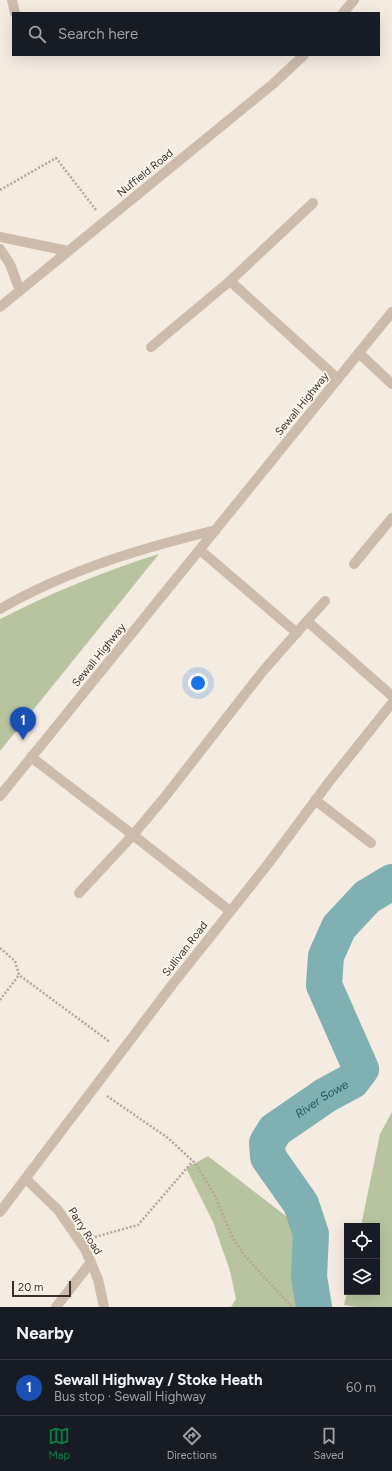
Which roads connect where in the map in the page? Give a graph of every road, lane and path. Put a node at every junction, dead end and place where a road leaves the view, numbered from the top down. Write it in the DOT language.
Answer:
graph roads {
  1 [pos="12,0"];
  2 [pos="354,0"];
  3 [pos="15,12"];
  4 [pos="344,12"];
  5 [pos="303,56"];
  6 [pos="0,190"];
  7 [pos="313,204"];
  8 [pos="105,221"];
  9 [pos="0,237"];
  10 [pos="0,249"];
  11 [pos="68,251"];
  12 [pos="230,281"];
  13 [pos="20,291"];
  14 [pos="0,307"];
  15 [pos="392,312"];
  16 [pos="151,347"];
  17 [pos="359,353"];
  18 [pos="338,379"];
  19 [pos="392,384"];
  20 [pos="392,518"];
  21 [pos="216,530"];
  22 [pos="200,550"];
  23 [pos="354,564"];
  24 [pos="325,601"];
  25 [pos="0,609"];
  26 [pos="307,621"];
  27 [pos="297,633"];
  28 [pos="392,696"];
  29 [pos="392,703"];
  30 [pos="31,757"];
  31 [pos="0,796"];
  32 [pos="315,800"];
  33 [pos="134,835"];
  34 [pos="371,843"];
  35 [pos="80,893"];
  36 [pos="230,911"];
  37 [pos="0,948"];
  38 [pos="19,975"];
  39 [pos="0,1000"];
  40 [pos="122,1051"];
  41 [pos="95,1088"];
  42 [pos="193,1161"];
  43 [pos="26,1179"];
  44 [pos="0,1212"];
  45 [pos="79,1241"];
  46 [pos="91,1262"];
  47 [pos="56,1307"];
  48 [pos="104,1307"];
  49 [pos="292,1307"];
  1 -- 3 [label="street"];
  2 -- 4 [label="street"];
  5 -- 8 [label="street, Nuffield Road"];
  6 -- 8 [label="path"];
  7 -- 12 [label="street"];
  8 -- 11 [label="street, Nuffield Road"];
  9 -- 11 [label="street"];
  10 -- 13 [label="street"];
  11 -- 13 [label="street, Nuffield Road"];
  12 -- 16 [label="street"];
  12 -- 18 [label="street"];
  13 -- 14 [label="street, Nuffield Road"];
  15 -- 17 [label="street, Sewall Highway"];
  17 -- 18 [label="street, Sewall Highway"];
  17 -- 19 [label="street"];
  18 -- 21 [label="street, Sewall Highway"];
  20 -- 23 [label="street"];
  21 -- 22 [label="street, Sewall Highway"];
  21 -- 25 [label="street"];
  22 -- 27 [label="street"];
  22 -- 30 [label="street, Sewall Highway"];
  24 -- 26 [label="street"];
  26 -- 27 [label="street"];
  26 -- 28 [label="street"];
  27 -- 33 [label="street"];
  29 -- 32 [label="street, Sullivan Road"];
  30 -- 31 [label="street, Sewall Highway"];
  30 -- 33 [label="street"];
  32 -- 34 [label="street"];
  32 -- 36 [label="street, Sullivan Road"];
  33 -- 35 [label="street"];
  33 -- 36 [label="street"];
  36 -- 40 [label="street, Sullivan Road"];
  37 -- 38 [label="path"];
  38 -- 39 [label="path"];
  38 -- 40 [label="path"];
  40 -- 41 [label="street, Sullivan Road"];
  41 -- 42 [label="path"];
  41 -- 43 [label="street, Sullivan Road"];
  42 -- 45 [label="path"];
  42 -- 49 [label="path"];
  43 -- 44 [label="street, Sullivan Road"];
  43 -- 45 [label="street, Parry Road"];
  45 -- 46 [label="street, Parry Road"];
  46 -- 47 [label="street"];
  46 -- 48 [label="street, Parry Road"];
}
